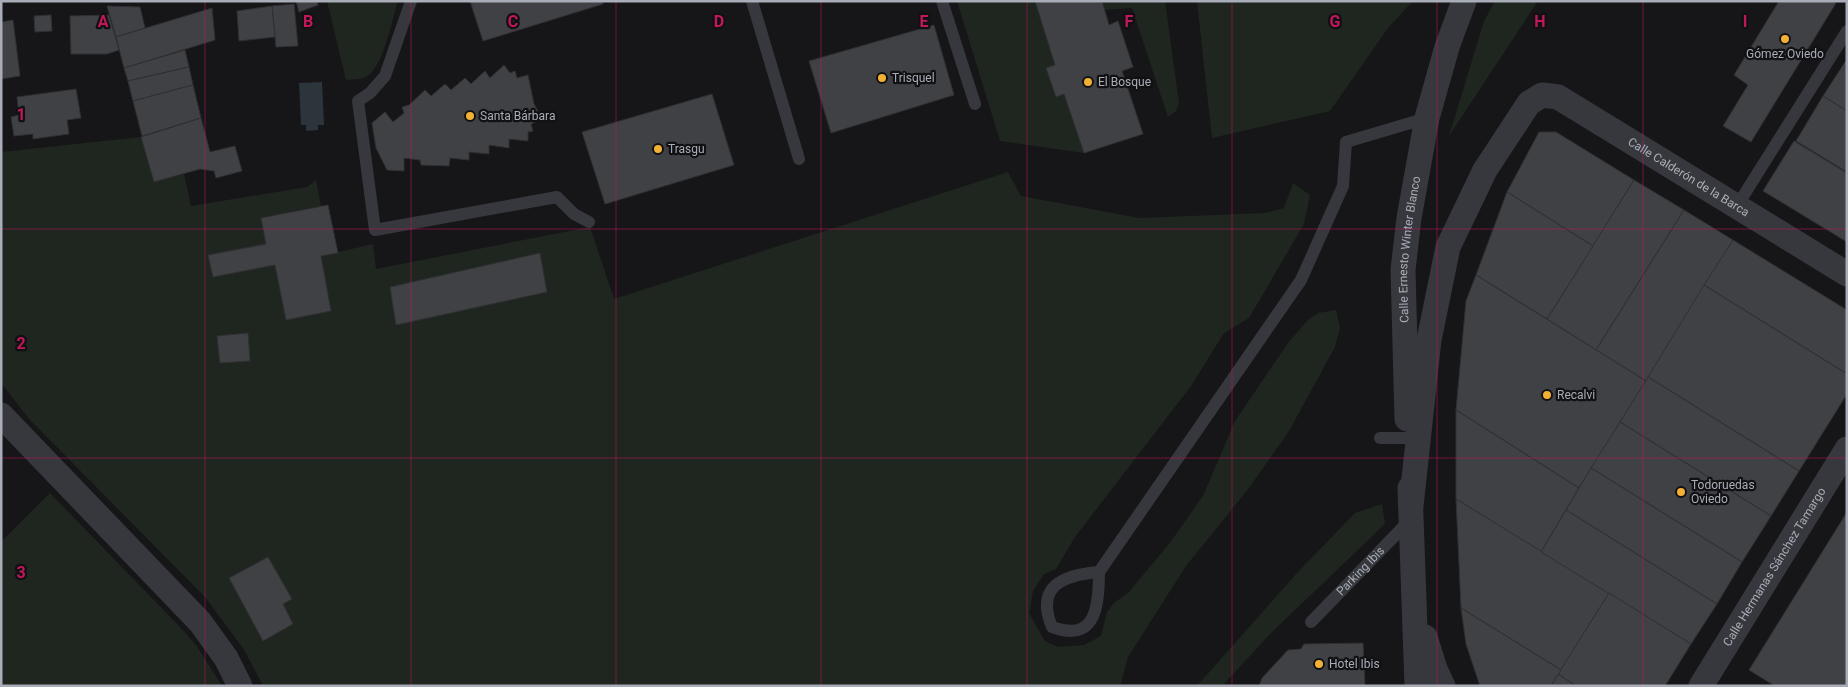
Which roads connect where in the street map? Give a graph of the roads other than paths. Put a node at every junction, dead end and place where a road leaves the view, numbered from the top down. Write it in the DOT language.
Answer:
graph roads {
  1 [pos="411,1"];
  2 [pos="752,1"];
  3 [pos="942,1"];
  4 [pos="1464,1"];
  5 [pos="1847,31"];
  6 [pos="1529,103"];
  7 [pos="975,104"];
  8 [pos="1427,118"];
  9 [pos="799,159"];
  10 [pos="1737,206"];
  11 [pos="588,222"];
  12 [pos="1847,274"];
  13 [pos="1,415"];
  14 [pos="1380,438"];
  15 [pos="1408,438"];
  16 [pos="1847,449"];
  17 [pos="1411,512"];
  18 [pos="1100,572"];
  19 [pos="1414,597"];
  20 [pos="1311,622"];
  21 [pos="240,686"];
  22 [pos="1417,686"];
  23 [pos="1443,686"];
  24 [pos="1701,686"];
  1 -- 11 [label="lane"];
  2 -- 9 [label="lane"];
  3 -- 7 [label="lane"];
  4 -- 8 [label="street, Calle Ernesto Winter Blanco"];
  5 -- 10 [label="lane"];
  6 -- 10 [label="street, Calle Calderón de la Barca"];
  6 -- 17 [label="street, Calle Ernesto Winter Blanco"];
  8 -- 15 [label="street, Calle Ernesto Winter Blanco"];
  8 -- 18 [label="lane"];
  10 -- 12 [label="street, Calle Calderón de la Barca"];
  13 -- 21 [label="street"];
  14 -- 15 [label="lane"];
  15 -- 17 [label="street, Calle Ernesto Winter Blanco"];
  16 -- 24 [label="street, Calle Hermanas Sánchez Tamargo"];
  17 -- 19 [label="street, Calle Ernesto Winter Blanco"];
  17 -- 20 [label="lane, Parking Ibis"];
  18 -- 18 [label="lane"];
  19 -- 22 [label="street, Calle Ernesto Winter Blanco"];
  19 -- 23 [label="street"];
}
